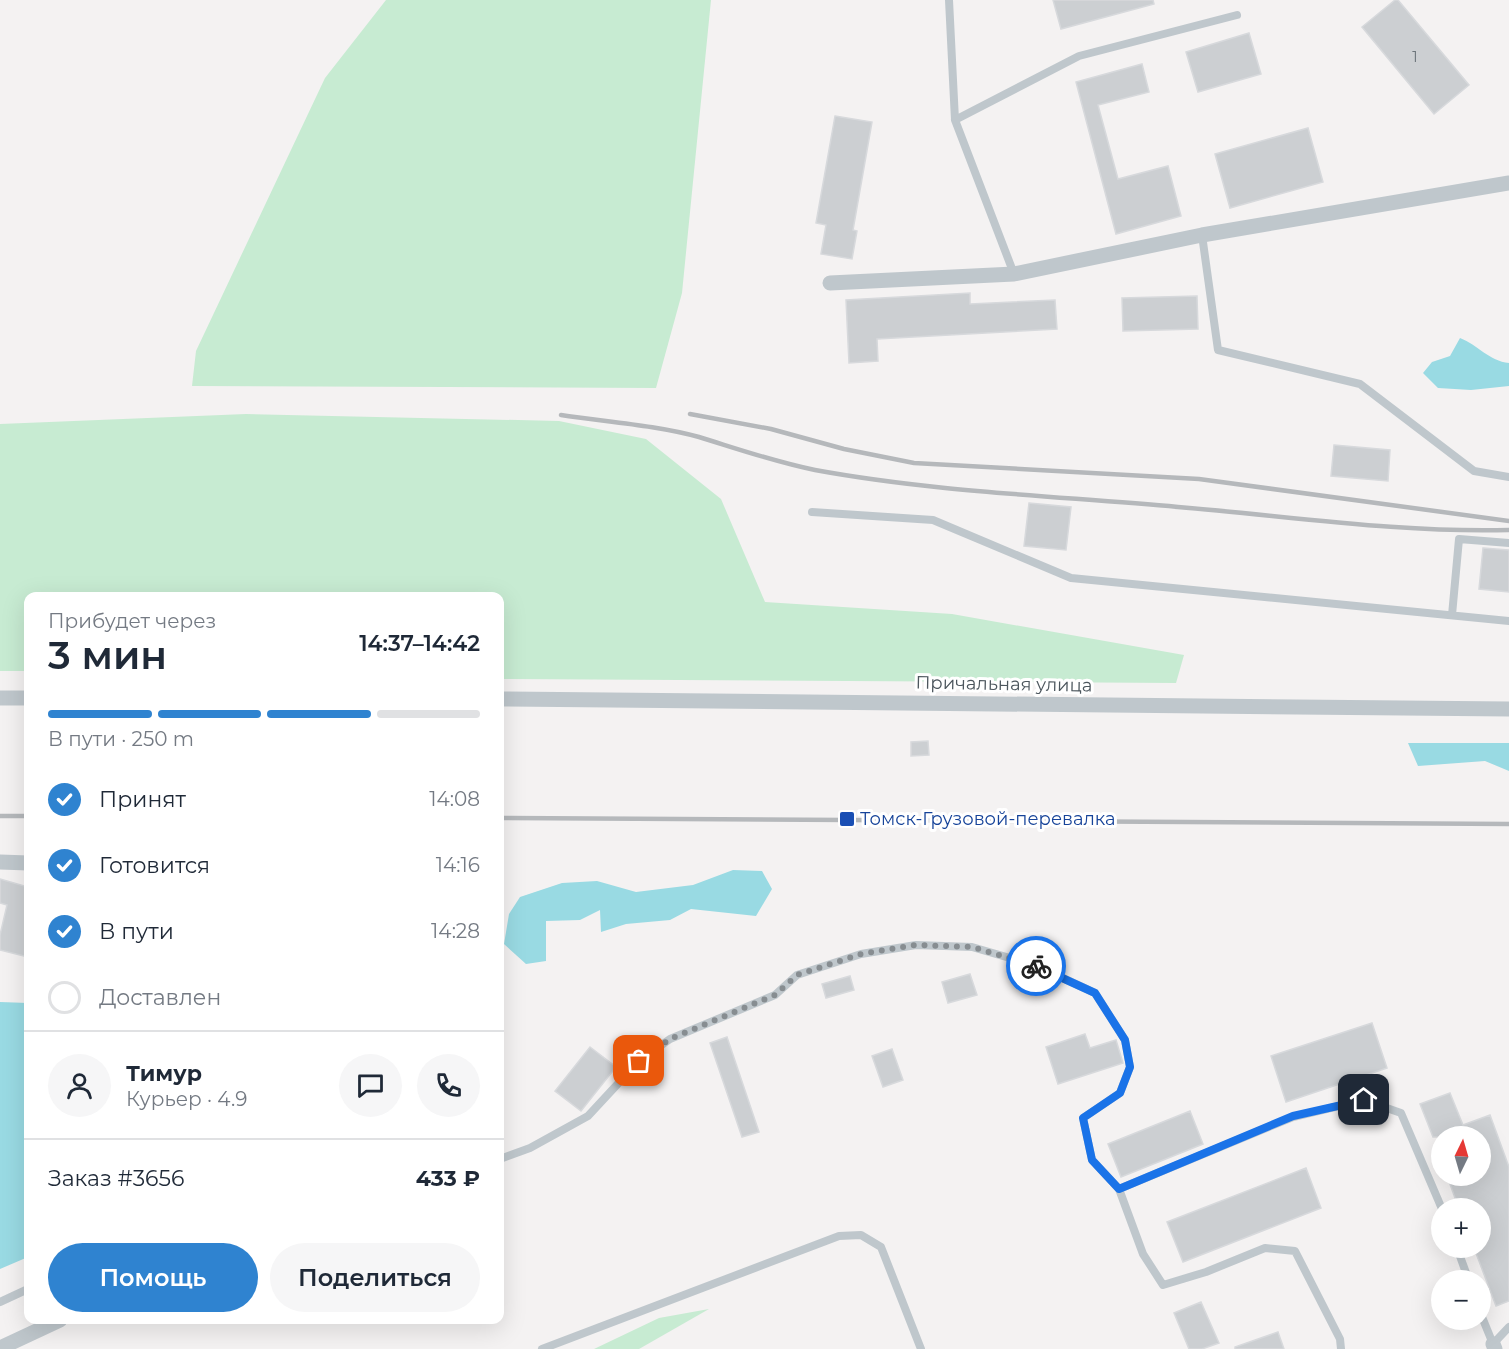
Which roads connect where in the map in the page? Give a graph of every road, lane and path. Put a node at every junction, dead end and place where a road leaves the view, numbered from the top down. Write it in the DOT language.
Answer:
graph roads {
  1 [pos="949,0"];
  2 [pos="1237,15"];
  3 [pos="955,120"];
  4 [pos="1509,183"];
  5 [pos="1202,235"];
  6 [pos="1014,274"];
  7 [pos="830,283"];
  8 [pos="1509,477"];
  9 [pos="812,512"];
  10 [pos="1509,543"];
  11 [pos="1452,615"];
  12 [pos="1509,621"];
  13 [pos="0,698"];
  14 [pos="24,698"];
  15 [pos="504,699"];
  16 [pos="1509,709"];
  17 [pos="0,862"];
  18 [pos="24,863"];
  19 [pos="504,1158"];
  20 [pos="1119,1189"];
  21 [pos="1437,1198"];
  22 [pos="24,1291"];
  23 [pos="0,1302"];
  24 [pos="51,1324"];
  25 [pos="1509,1327"];
  26 [pos="1487,1330"];
  27 [pos="1494,1346"];
  28 [pos="0,1348"];
  29 [pos="542,1349"];
  30 [pos="921,1349"];
  31 [pos="1341,1349"];
  1 -- 3 [label="lane"];
  2 -- 3 [label="lane"];
  3 -- 6 [label="lane"];
  4 -- 5 [label="street"];
  5 -- 6 [label="street"];
  5 -- 8 [label="lane"];
  6 -- 7 [label="street"];
  9 -- 11 [label="lane"];
  10 -- 11 [label="lane"];
  11 -- 12 [label="lane"];
  13 -- 14 [label="street"];
  15 -- 16 [label="street, Причальная улица"];
  17 -- 18 [label="street"];
  19 -- 20 [label="lane"];
  20 -- 21 [label="lane"];
  20 -- 31 [label="lane"];
  22 -- 23 [label="lane"];
  24 -- 28 [label="street"];
  25 -- 27 [label="lane"];
  26 -- 27 [label="lane"];
  29 -- 30 [label="lane"];
}
